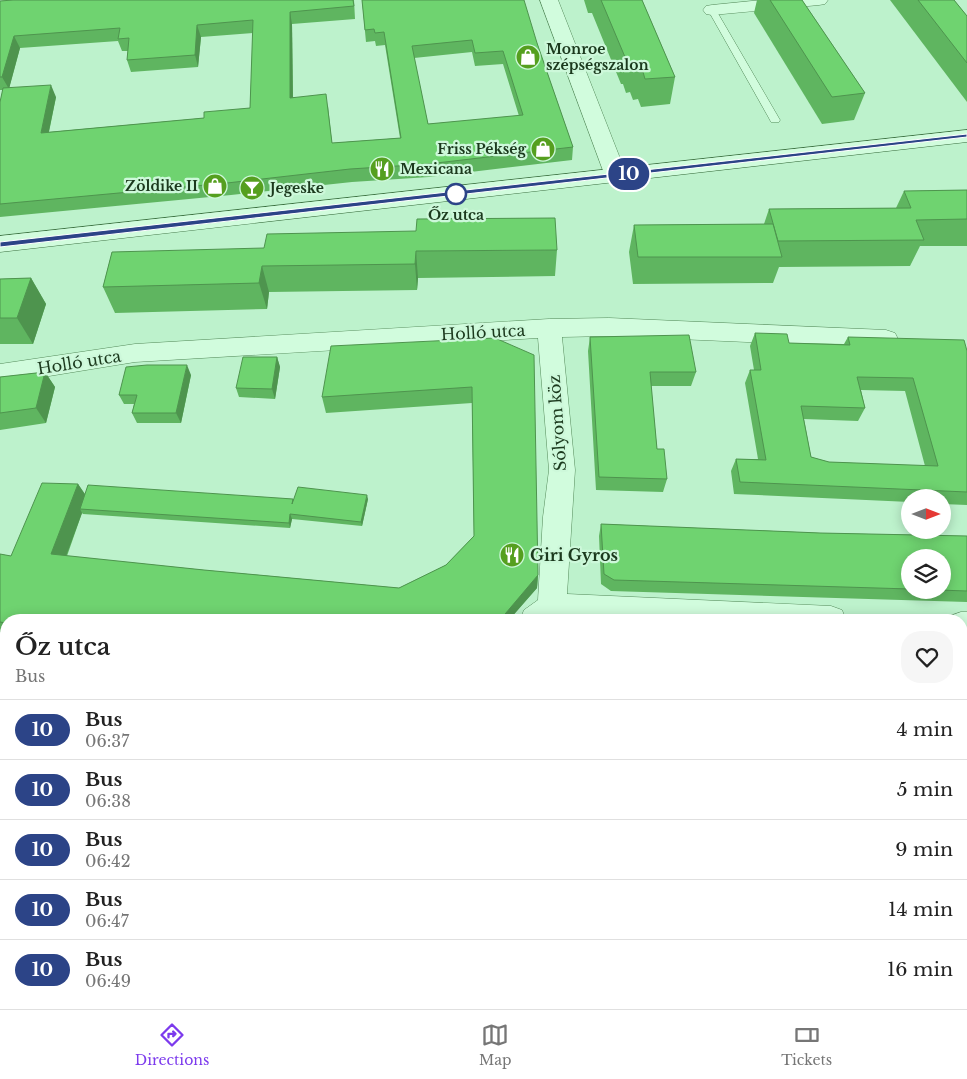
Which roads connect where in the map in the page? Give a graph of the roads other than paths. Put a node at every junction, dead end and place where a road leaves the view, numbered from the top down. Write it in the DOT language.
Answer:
graph roads {
  1 [pos="549,0"];
  2 [pos="819,0"];
  3 [pos="712,10"];
  4 [pos="775,120"];
  5 [pos="967,136"];
  6 [pos="616,176"];
  7 [pos="0,244"];
  8 [pos="550,328"];
  9 [pos="907,340"];
  10 [pos="0,374"];
  11 [pos="543,614"];
  1 -- 6 [label="street"];
  2 -- 3 [label="street"];
  3 -- 4 [label="lane"];
  5 -- 6 [label="street"];
  6 -- 7 [label="street"];
  8 -- 9 [label="street, Holló utca"];
  8 -- 10 [label="street, Holló utca"];
  8 -- 11 [label="street, Sólyom köz"];
}
